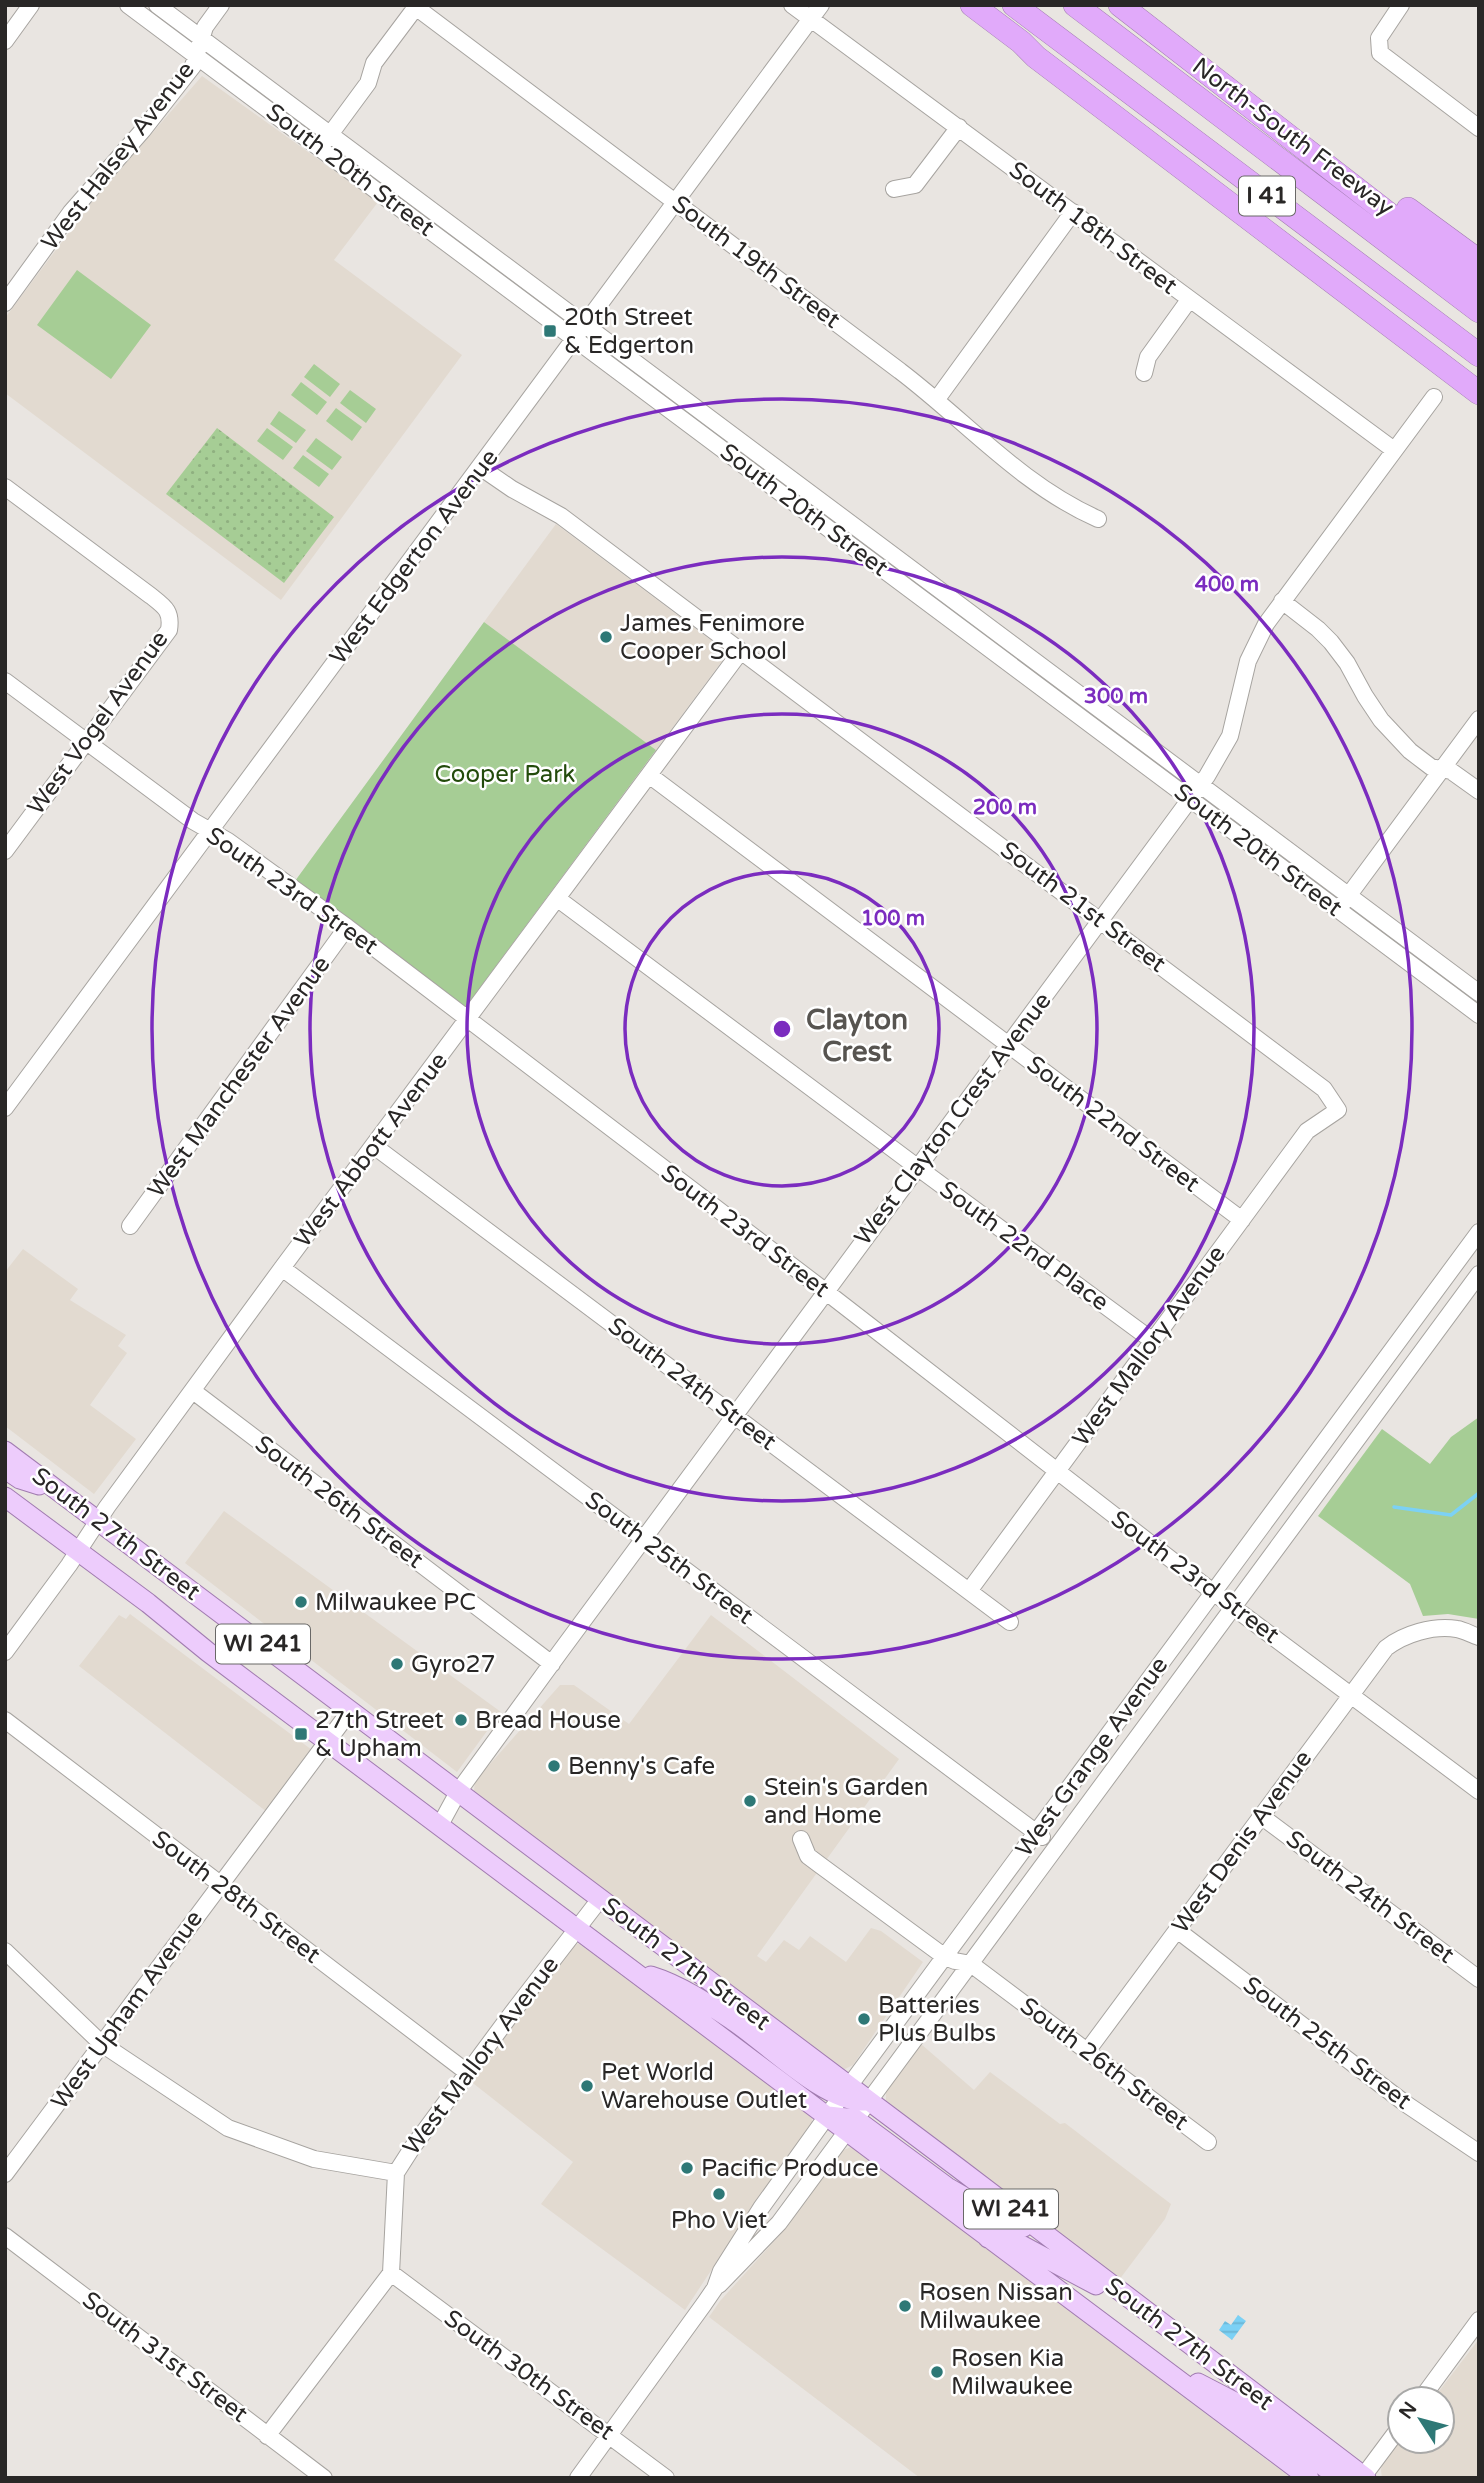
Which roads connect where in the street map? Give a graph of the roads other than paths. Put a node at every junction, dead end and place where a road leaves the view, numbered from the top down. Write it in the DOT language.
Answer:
graph roads {
  1 [pos="32,5"];
  2 [pos="128,5"];
  3 [pos="157,5"];
  4 [pos="221,5"];
  5 [pos="792,5"];
  6 [pos="958,5"];
  7 [pos="972,5"];
  8 [pos="1014,5"];
  9 [pos="1075,5"];
  10 [pos="1120,5"];
  11 [pos="1401,5"];
  12 [pos="415,6"];
  13 [pos="816,12"];
  14 [pos="201,37"];
  15 [pos="5,41"];
  16 [pos="196,56"];
  17 [pos="1037,57"];
  18 [pos="1229,88"];
  19 [pos="959,127"];
  20 [pos="1479,128"];
  21 [pos="331,134"];
  22 [pos="320,148"];
  23 [pos="894,189"];
  24 [pos="676,202"];
  25 [pos="1073,212"];
  26 [pos="1479,261"];
  27 [pos="1479,284"];
  28 [pos="1189,300"];
  29 [pos="5,303"];
  30 [pos="1479,311"];
  31 [pos="585,324"];
  32 [pos="575,338"];
  33 [pos="1479,355"];
  34 [pos="1144,373"];
  35 [pos="1479,393"];
  36 [pos="1434,397"];
  37 [pos="937,399"];
  38 [pos="1394,450"];
  39 [pos="480,467"];
  40 [pos="5,487"];
  41 [pos="1098,519"];
  42 [pos="1282,601"];
  43 [pos="741,651"];
  44 [pos="5,681"];
  45 [pos="1479,719"];
  46 [pos="86,742"];
  47 [pos="1442,769"];
  48 [pos="649,775"];
  49 [pos="1201,785"];
  50 [pos="1479,792"];
  51 [pos="1190,799"];
  52 [pos="210,832"];
  53 [pos="5,851"];
  54 [pos="1349,895"];
  55 [pos="558,899"];
  56 [pos="1338,910"];
  57 [pos="1100,919"];
  58 [pos="347,928"];
  59 [pos="1479,993"];
  60 [pos="1479,1015"];
  61 [pos="468,1021"];
  62 [pos="1009,1045"];
  63 [pos="5,1108"];
  64 [pos="1338,1110"];
  65 [pos="374,1146"];
  66 [pos="917,1167"];
  67 [pos="1242,1220"];
  68 [pos="130,1226"];
  69 [pos="1479,1232"];
  70 [pos="282,1268"];
  71 [pos="1479,1274"];
  72 [pos="825,1292"];
  73 [pos="1399,1339"];
  74 [pos="1153,1341"];
  75 [pos="1419,1354"];
  76 [pos="193,1391"];
  77 [pos="734,1417"];
  78 [pos="5,1451"];
  79 [pos="5,1469"];
  80 [pos="1057,1472"];
  81 [pos="60,1493"];
  82 [pos="5,1497"];
  83 [pos="98,1521"];
  84 [pos="645,1539"];
  85 [pos="1252,1539"];
  86 [pos="78,1551"];
  87 [pos="1271,1554"];
  88 [pos="969,1591"];
  89 [pos="1213,1592"];
  90 [pos="1232,1606"];
  91 [pos="1010,1622"];
  92 [pos="1479,1637"];
  93 [pos="1171,1650"];
  94 [pos="5,1652"];
  95 [pos="552,1664"];
  96 [pos="1189,1665"];
  97 [pos="1349,1696"];
  98 [pos="350,1711"];
  99 [pos="5,1720"];
  100 [pos="328,1741"];
  101 [pos="1479,1791"];
  102 [pos="458,1792"];
  103 [pos="1261,1816"];
  104 [pos="440,1825"];
  105 [pos="1036,1832"];
  106 [pos="801,1839"];
  107 [pos="1056,1848"];
  108 [pos="220,1885"];
  109 [pos="600,1899"];
  110 [pos="577,1928"];
  111 [pos="1177,1930"];
  112 [pos="5,1951"];
  113 [pos="945,1956"];
  114 [pos="971,1964"];
  115 [pos="632,1969"];
  116 [pos="1479,1979"];
  117 [pos="890,2029"];
  118 [pos="103,2044"];
  119 [pos="911,2045"];
  120 [pos="1088,2050"];
  121 [pos="468,2073"];
  122 [pos="844,2092"];
  123 [pos="868,2101"];
  124 [pos="827,2116"];
  125 [pos="851,2125"];
  126 [pos="1208,2142"];
  127 [pos="1479,2153"];
  128 [pos="396,2173"];
  129 [pos="5,2174"];
  130 [pos="761,2208"];
  131 [pos="779,2223"];
  132 [pos="1042,2233"];
  133 [pos="5,2236"];
  134 [pos="988,2238"];
  135 [pos="391,2273"];
  136 [pos="715,2288"];
  137 [pos="1121,2292"];
  138 [pos="1479,2320"];
  139 [pos="1150,2359"];
  140 [pos="1431,2385"];
  141 [pos="610,2435"];
  142 [pos="267,2436"];
  143 [pos="1386,2446"];
  144 [pos="1363,2477"];
  145 [pos="324,2478"];
  146 [pos="578,2478"];
  147 [pos="666,2478"];
  148 [pos="1309,2478"];
  149 [pos="1339,2478"];
  1 -- 15 [label="street"];
  2 -- 16 [label="street, South 20th Street"];
  3 -- 14 [label="street, South 20th Street"];
  4 -- 14 [label="street, West Halsey Avenue"];
  5 -- 13 [label="street, South 18th Street"];
  6 -- 17 [label="highway"];
  7 -- 17 [label="highway"];
  8 -- 33 [label="highway, I 41"];
  9 -- 30 [label="highway, North-South Freeway"];
  10 -- 18 [label="highway, I 41"];
  11 -- 20 [label="street"];
  12 -- 21 [label="street"];
  12 -- 24 [label="street, South 19th Street"];
  13 -- 19 [label="street, South 18th Street"];
  13 -- 24 [label="street, West Edgerton Avenue"];
  14 -- 16 [label="street, West Halsey Avenue"];
  14 -- 21 [label="street, South 20th Street"];
  16 -- 22 [label="street, South 20th Street"];
  16 -- 29 [label="street, West Halsey Avenue"];
  17 -- 35 [label="highway"];
  18 -- 26 [label="highway"];
  18 -- 27 [label="highway, I 41"];
  19 -- 23 [label="street"];
  19 -- 25 [label="street, South 18th Street"];
  21 -- 22 [label="street"];
  21 -- 31 [label="street, South 20th Street"];
  22 -- 32 [label="street, South 20th Street"];
  24 -- 31 [label="street, West Edgerton Avenue"];
  24 -- 37 [label="street, South 19th Street"];
  25 -- 28 [label="street, South 18th Street"];
  25 -- 37 [label="street"];
  28 -- 34 [label="street"];
  28 -- 38 [label="street, South 18th Street"];
  31 -- 32 [label="street, West Edgerton Avenue"];
  31 -- 49 [label="street, South 20th Street"];
  32 -- 39 [label="street, West Edgerton Avenue"];
  32 -- 51 [label="street, South 20th Street"];
  36 -- 38 [label="street, West Clayton Crest Avenue"];
  37 -- 41 [label="street, South 19th Street"];
  38 -- 42 [label="street, West Clayton Crest Avenue"];
  39 -- 43 [label="street, South 21st Street"];
  39 -- 52 [label="street, West Edgerton Avenue"];
  40 -- 46 [label="street, West Vogel Avenue"];
  42 -- 47 [label="street"];
  42 -- 49 [label="street, West Clayton Crest Avenue"];
  43 -- 48 [label="street, West Abbott Avenue"];
  43 -- 57 [label="street, South 21st Street"];
  44 -- 46 [label="street, South 23rd Street"];
  45 -- 47 [label="street"];
  46 -- 52 [label="street, South 23rd Street"];
  46 -- 53 [label="street, West Vogel Avenue"];
  47 -- 50 [label="street"];
  47 -- 54 [label="street"];
  48 -- 55 [label="street, West Abbott Avenue"];
  48 -- 62 [label="street, South 22nd Street"];
  49 -- 51 [label="street, West Clayton Crest Avenue"];
  49 -- 54 [label="street, South 20th Street"];
  51 -- 56 [label="street, South 20th Street"];
  51 -- 57 [label="street, West Clayton Crest Avenue"];
  52 -- 58 [label="street, South 23rd Street"];
  52 -- 63 [label="street, West Edgerton Avenue"];
  54 -- 56 [label="street"];
  54 -- 59 [label="street, South 20th Street"];
  55 -- 61 [label="street, West Abbott Avenue"];
  55 -- 66 [label="street, South 22nd Place"];
  56 -- 60 [label="street, South 20th Street"];
  57 -- 62 [label="street, West Clayton Crest Avenue"];
  57 -- 64 [label="street, South 21st Street"];
  58 -- 61 [label="street, South 23rd Street"];
  58 -- 68 [label="street, West Manchester Avenue"];
  61 -- 65 [label="street, West Abbott Avenue"];
  61 -- 72 [label="street, South 23rd Street"];
  62 -- 66 [label="street, West Clayton Crest Avenue"];
  62 -- 67 [label="street, South 22nd Street"];
  64 -- 67 [label="street, West Mallory Avenue"];
  65 -- 70 [label="street, West Abbott Avenue"];
  65 -- 77 [label="street, South 24th Street"];
  66 -- 72 [label="street, West Clayton Crest Avenue"];
  66 -- 74 [label="street, South 22nd Place"];
  67 -- 74 [label="street, West Mallory Avenue"];
  69 -- 73 [label="street, West Grange Avenue"];
  70 -- 76 [label="street, West Abbott Avenue"];
  70 -- 84 [label="street, South 25th Street"];
  71 -- 75 [label="street, West Grange Avenue"];
  72 -- 77 [label="street, West Clayton Crest Avenue"];
  72 -- 80 [label="street, South 23rd Street"];
  73 -- 75 [label="street"];
  73 -- 85 [label="street, West Grange Avenue"];
  74 -- 80 [label="street, West Mallory Avenue"];
  75 -- 87 [label="street, West Grange Avenue"];
  76 -- 83 [label="street, West Abbott Avenue"];
  76 -- 95 [label="street, South 26th Street"];
  77 -- 84 [label="street, West Clayton Crest Avenue"];
  77 -- 88 [label="street, South 24th Street"];
  78 -- 81 [label="main road, South 27th Street / WI 241"];
  79 -- 81 [label="main road"];
  80 -- 88 [label="street, West Mallory Avenue"];
  80 -- 89 [label="street, South 23rd Street"];
  81 -- 83 [label="main road, South 27th Street / WI 241"];
  82 -- 86 [label="main road, South 27th Street / WI 241"];
  83 -- 86 [label="street, West Abbott Avenue"];
  83 -- 98 [label="main road, South 27th Street / WI 241"];
  84 -- 95 [label="street, West Clayton Crest Avenue"];
  84 -- 105 [label="street, South 25th Street"];
  85 -- 87 [label="street"];
  85 -- 89 [label="street, West Grange Avenue"];
  86 -- 94 [label="street, West Abbott Avenue"];
  86 -- 100 [label="main road, South 27th Street / WI 241"];
  87 -- 90 [label="street, West Grange Avenue"];
  88 -- 91 [label="street, South 24th Street"];
  89 -- 90 [label="street, South 23rd Street"];
  89 -- 93 [label="street, West Grange Avenue"];
  90 -- 96 [label="street, West Grange Avenue"];
  90 -- 97 [label="street, South 23rd Street"];
  92 -- 97 [label="street, West Denis Avenue"];
  93 -- 96 [label="street"];
  93 -- 105 [label="street, West Grange Avenue"];
  95 -- 102 [label="street, West Clayton Crest Avenue"];
  96 -- 107 [label="street, West Grange Avenue"];
  97 -- 101 [label="street, South 23rd Street"];
  97 -- 103 [label="street, West Denis Avenue"];
  98 -- 100 [label="street, West Upham Avenue"];
  98 -- 102 [label="main road, South 27th Street / WI 241"];
  99 -- 108 [label="street, South 28th Street"];
  100 -- 104 [label="main road, South 27th Street / WI 241"];
  100 -- 108 [label="street, West Upham Avenue"];
  102 -- 104 [label="street, West Clayton Crest Avenue"];
  102 -- 109 [label="main road, South 27th Street / WI 241"];
  103 -- 111 [label="street, West Denis Avenue"];
  103 -- 116 [label="street, South 24th Street"];
  104 -- 110 [label="main road, South 27th Street / WI 241"];
  105 -- 107 [label="street, South 25th Street"];
  105 -- 113 [label="street, West Grange Avenue"];
  106 -- 113 [label="street, South 26th Street"];
  107 -- 114 [label="street, West Grange Avenue"];
  108 -- 118 [label="street, West Upham Avenue"];
  108 -- 121 [label="street, South 28th Street"];
  109 -- 110 [label="street, West Mallory Avenue"];
  109 -- 122 [label="main road, South 27th Street / WI 241"];
  110 -- 115 [label="main road, South 27th Street / WI 241"];
  110 -- 121 [label="street, West Mallory Avenue"];
  111 -- 120 [label="street, West Denis Avenue"];
  111 -- 127 [label="street, South 25th Street"];
  112 -- 118 [label="street"];
  113 -- 114 [label="street, South 26th Street"];
  113 -- 117 [label="street, West Grange Avenue"];
  114 -- 119 [label="street, West Grange Avenue"];
  114 -- 120 [label="street, South 26th Street"];
  115 -- 122 [label="main road"];
  115 -- 124 [label="main road, South 27th Street / WI 241"];
  117 -- 119 [label="street"];
  117 -- 122 [label="street, West Grange Avenue"];
  118 -- 128 [label="street"];
  118 -- 129 [label="street, West Upham Avenue"];
  119 -- 123 [label="street, West Grange Avenue"];
  120 -- 126 [label="street, South 26th Street"];
  121 -- 128 [label="street, West Mallory Avenue"];
  122 -- 123 [label="main road, South 27th Street / WI 241"];
  122 -- 124 [label="street, West Grange Avenue"];
  123 -- 125 [label="street, West Grange Avenue"];
  123 -- 132 [label="main road, South 27th Street / WI 241"];
  124 -- 125 [label="main road"];
  124 -- 130 [label="street, West Grange Avenue"];
  125 -- 131 [label="street, West Grange Avenue"];
  125 -- 132 [label="main road"];
  125 -- 134 [label="main road, South 27th Street / WI 241"];
  128 -- 135 [label="street, West Mallory Avenue"];
  130 -- 131 [label="street"];
  130 -- 136 [label="street, West Grange Avenue"];
  131 -- 136 [label="street, West Grange Avenue"];
  132 -- 137 [label="main road, South 27th Street / WI 241"];
  133 -- 142 [label="street, South 31st Street"];
  134 -- 137 [label="main road"];
  134 -- 139 [label="main road, South 27th Street / WI 241"];
  135 -- 141 [label="street, South 30th Street"];
  135 -- 142 [label="street"];
  136 -- 141 [label="street, West Grange Avenue"];
  137 -- 144 [label="main road, South 27th Street / WI 241"];
  138 -- 140 [label="street"];
  139 -- 148 [label="main road, South 27th Street / WI 241"];
  139 -- 149 [label="main road"];
  141 -- 146 [label="street, West Grange Avenue"];
  141 -- 147 [label="street, South 30th Street"];
  142 -- 145 [label="street, South 31st Street"];
  143 -- 144 [label="street"];
}
